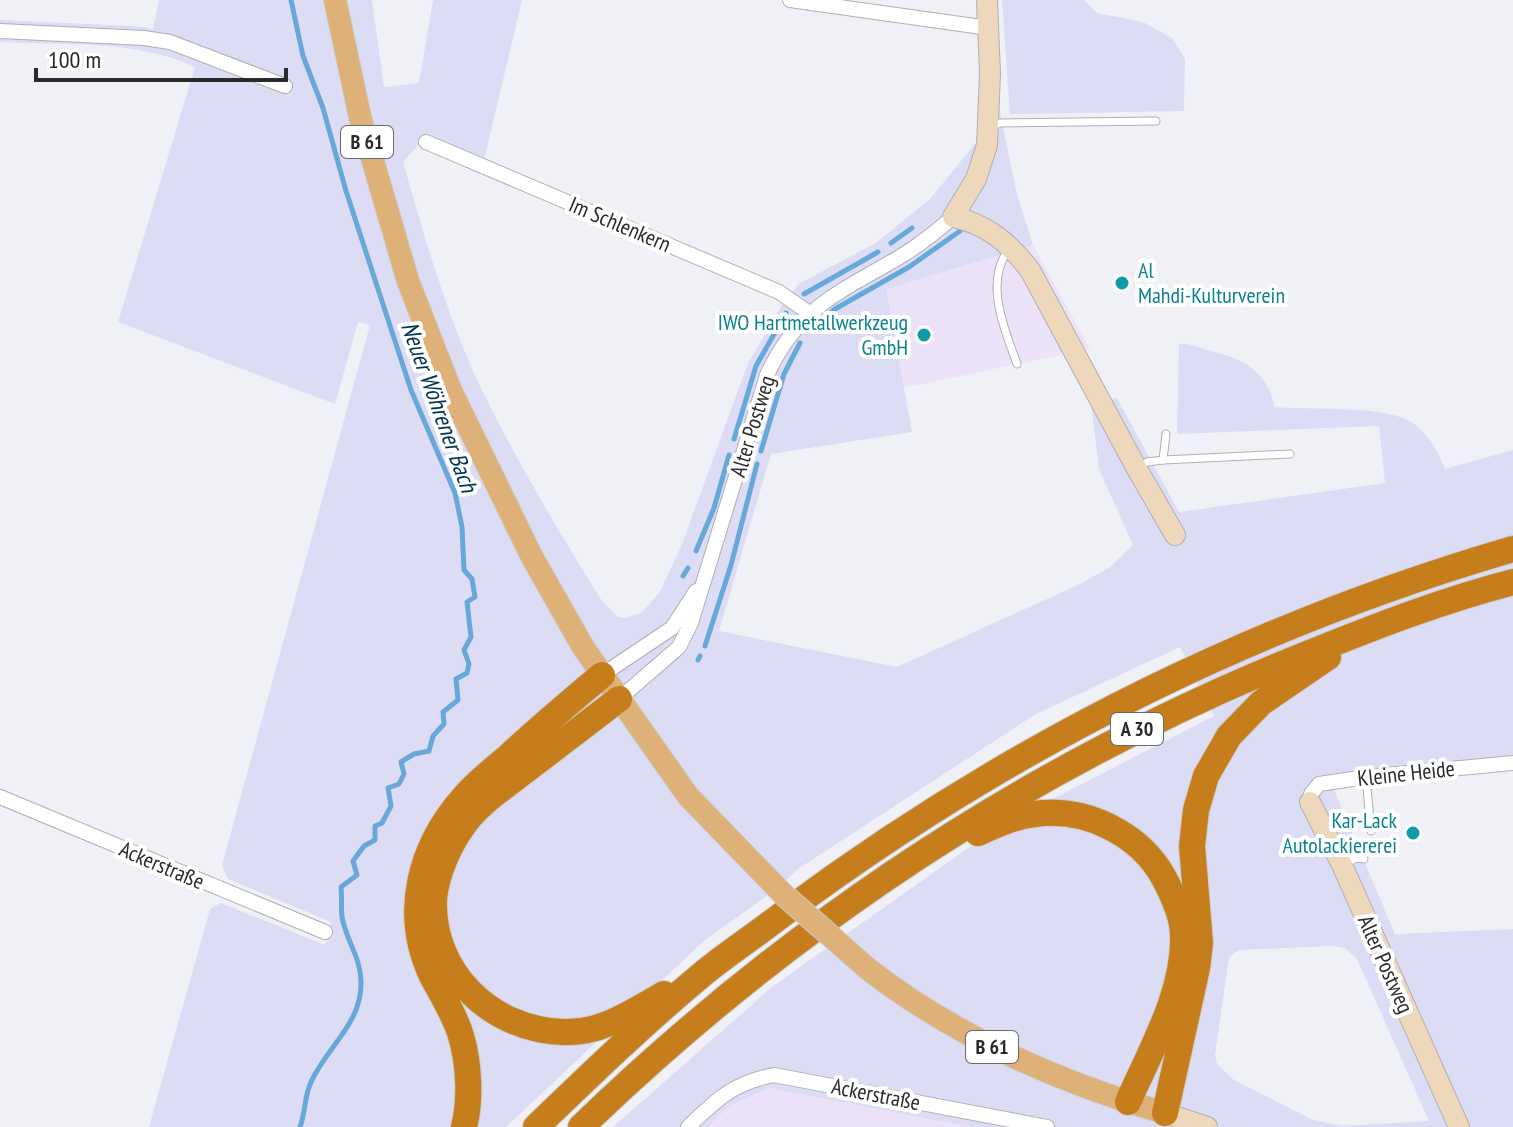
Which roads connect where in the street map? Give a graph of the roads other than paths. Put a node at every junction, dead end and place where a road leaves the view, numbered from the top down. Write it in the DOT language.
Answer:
graph roads {
  1 [pos="335,0"];
  2 [pos="790,0"];
  3 [pos="987,0"];
  4 [pos="989,28"];
  5 [pos="0,31"];
  6 [pos="285,86"];
  7 [pos="1156,121"];
  8 [pos="990,128"];
  9 [pos="426,142"];
  10 [pos="953,217"];
  11 [pos="1014,249"];
  12 [pos="809,313"];
  13 [pos="1017,364"];
  14 [pos="1166,434"];
  15 [pos="1290,454"];
  16 [pos="1163,460"];
  17 [pos="1137,469"];
  18 [pos="1175,535"];
  19 [pos="1513,549"];
  20 [pos="705,578"];
  21 [pos="1513,582"];
  22 [pos="1373,627"];
  23 [pos="602,675"];
  24 [pos="619,699"];
  25 [pos="1506,765"];
  26 [pos="1366,777"];
  27 [pos="0,797"];
  28 [pos="1310,802"];
  29 [pos="1371,831"];
  30 [pos="915,858"];
  31 [pos="1364,859"];
  32 [pos="1342,865"];
  33 [pos="325,932"];
  34 [pos="706,972"];
  35 [pos="1128,1102"];
  36 [pos="1165,1113"];
  37 [pos="464,1127"];
  38 [pos="536,1127"];
  39 [pos="581,1127"];
  40 [pos="688,1127"];
  41 [pos="1047,1127"];
  42 [pos="1207,1127"];
  43 [pos="1459,1127"];
  1 -- 23 [label="main road, B 61"];
  2 -- 4 [label="street"];
  3 -- 4 [label="street, Alter Postweg"];
  4 -- 8 [label="street, Alter Postweg"];
  5 -- 6 [label="street"];
  7 -- 8 [label="lane"];
  8 -- 10 [label="street, Alter Postweg"];
  9 -- 12 [label="street, Im Schlenkern"];
  10 -- 11 [label="street"];
  10 -- 12 [label="street, Alter Postweg"];
  11 -- 13 [label="lane"];
  11 -- 17 [label="street"];
  12 -- 20 [label="street, Alter Postweg"];
  14 -- 16 [label="lane"];
  15 -- 16 [label="lane"];
  16 -- 17 [label="lane"];
  17 -- 18 [label="street"];
  19 -- 34 [label="highway, A 30"];
  20 -- 23 [label="street, Alter Postweg"];
  20 -- 24 [label="street, Alter Postweg"];
  21 -- 22 [label="highway, A 30"];
  22 -- 30 [label="highway, A 30"];
  22 -- 36 [label="highway"];
  23 -- 24 [label="main road, B 61"];
  23 -- 37 [label="highway"];
  24 -- 34 [label="highway"];
  24 -- 35 [label="main road, B 61, bridge"];
  25 -- 26 [label="street, Kleine Heide"];
  26 -- 28 [label="street, Kleine Heide"];
  26 -- 29 [label="lane"];
  27 -- 33 [label="street, Ackerstraße"];
  28 -- 32 [label="street, Alter Postweg"];
  30 -- 35 [label="highway"];
  30 -- 39 [label="highway, A 30"];
  31 -- 32 [label="lane"];
  32 -- 43 [label="street, Alter Postweg"];
  34 -- 38 [label="highway, A 30"];
  35 -- 36 [label="main road, B 61"];
  36 -- 42 [label="street"];
  40 -- 41 [label="street, Ackerstraße"];
}
